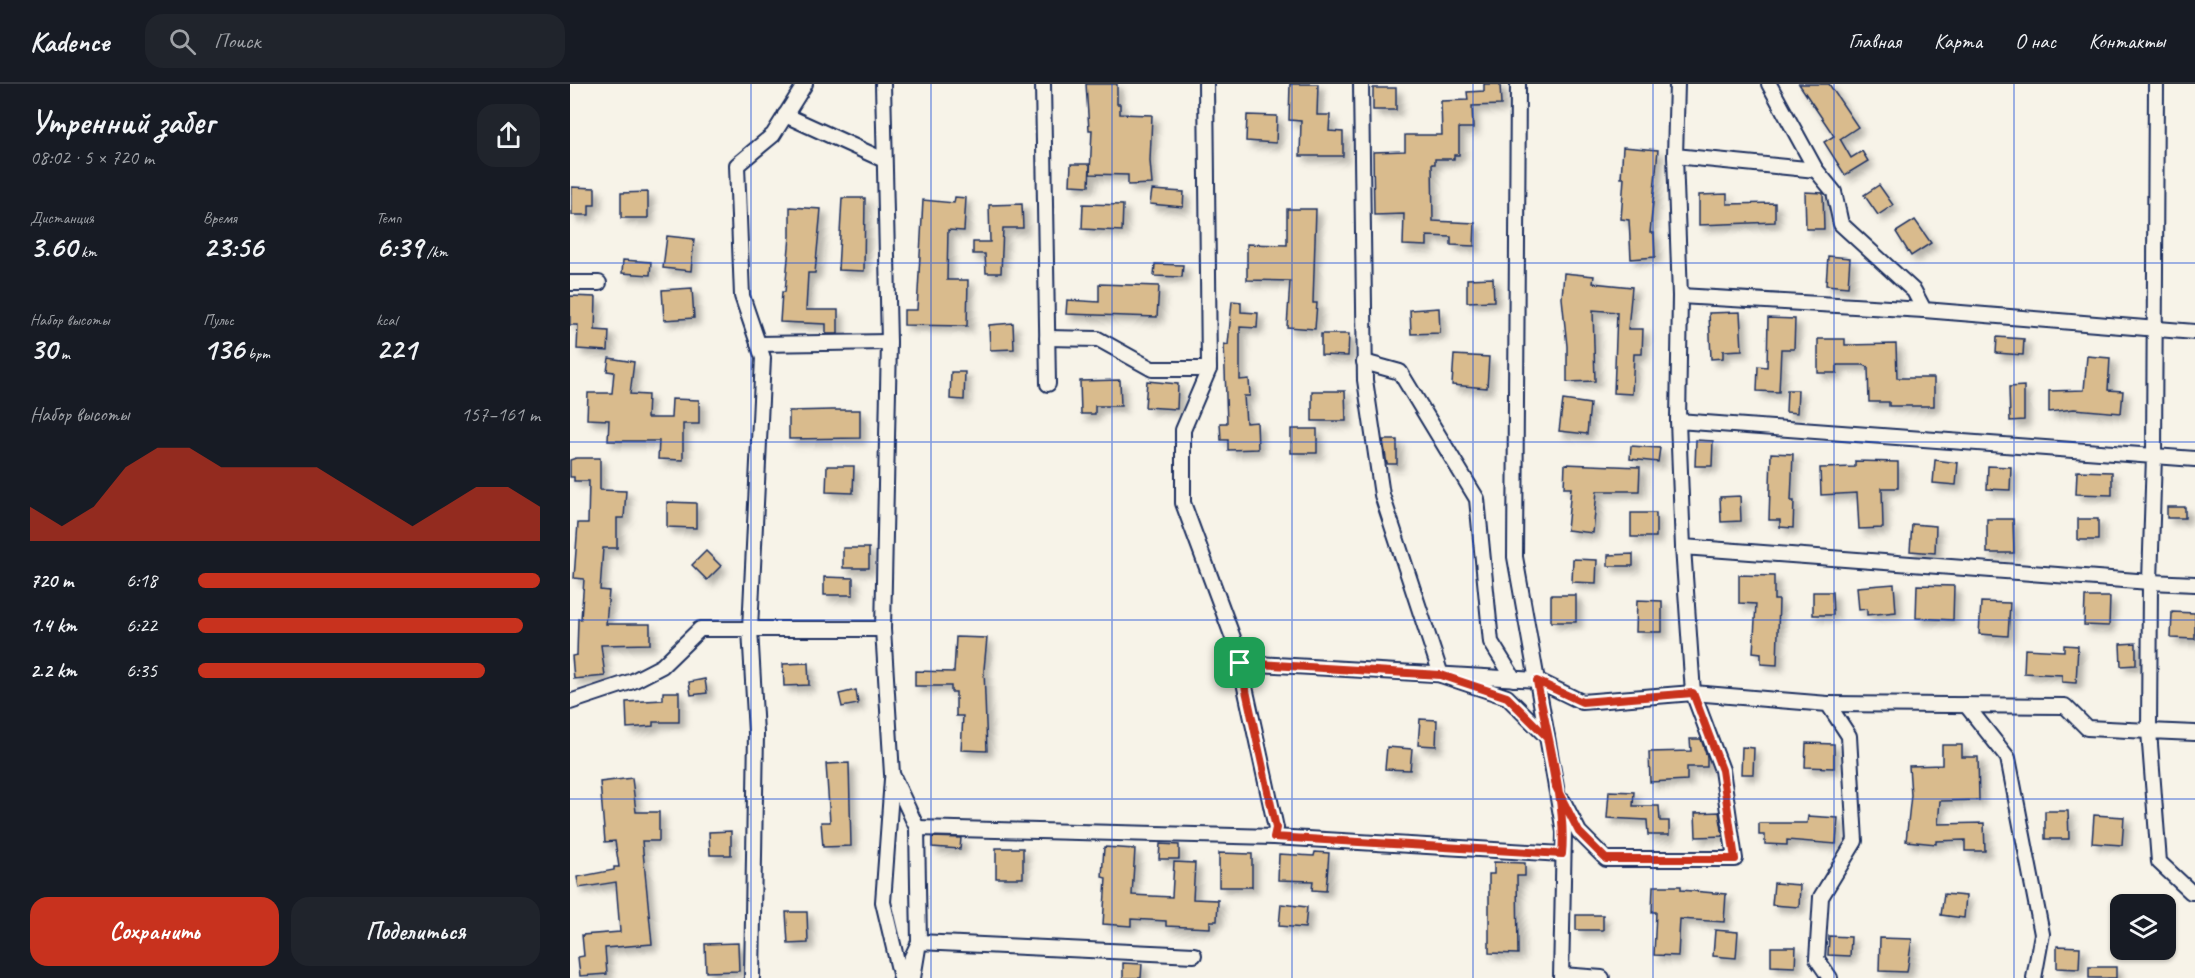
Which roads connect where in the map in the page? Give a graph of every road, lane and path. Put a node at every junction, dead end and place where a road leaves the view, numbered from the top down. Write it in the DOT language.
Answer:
graph roads {
  1 [pos="805,84"];
  2 [pos="883,84"];
  3 [pos="1043,84"];
  4 [pos="1206,84"];
  5 [pos="1361,84"];
  6 [pos="1518,84"];
  7 [pos="1677,84"];
  8 [pos="1768,84"];
  9 [pos="2156,84"];
  10 [pos="785,115"];
  11 [pos="1675,156"];
  12 [pos="884,160"];
  13 [pos="1816,170"];
  14 [pos="570,283"];
  15 [pos="599,283"];
  16 [pos="1680,296"];
  17 [pos="1924,310"];
  18 [pos="2156,328"];
  19 [pos="2195,332"];
  20 [pos="1047,338"];
  21 [pos="889,342"];
  22 [pos="758,344"];
  23 [pos="1365,362"];
  24 [pos="1209,369"];
  25 [pos="1048,384"];
  26 [pos="1678,421"];
  27 [pos="2154,456"];
  28 [pos="2195,459"];
  29 [pos="1683,547"];
  30 [pos="2150,582"];
  31 [pos="2195,584"];
  32 [pos="750,629"];
  33 [pos="883,629"];
  34 [pos="1240,663"];
  35 [pos="1441,675"];
  36 [pos="1514,679"];
  37 [pos="1537,681"];
  38 [pos="1693,693"];
  39 [pos="570,702"];
  40 [pos="1827,704"];
  41 [pos="1966,705"];
  42 [pos="2149,731"];
  43 [pos="2195,733"];
  44 [pos="1547,737"];
  45 [pos="892,774"];
  46 [pos="1556,787"];
  47 [pos="917,828"];
  48 [pos="1274,837"];
  49 [pos="1562,854"];
  50 [pos="2195,892"];
  51 [pos="919,942"];
  52 [pos="1194,955"];
  53 [pos="1562,976"];
  54 [pos="752,978"];
  55 [pos="902,978"];
  56 [pos="914,978"];
  57 [pos="1602,978"];
  58 [pos="1830,978"];
  59 [pos="2034,978"];
  1 -- 10 [label="street"];
  2 -- 12 [label="street"];
  3 -- 20 [label="street"];
  4 -- 24 [label="street"];
  5 -- 23 [label="street"];
  6 -- 37 [label="street"];
  7 -- 11 [label="street"];
  8 -- 13 [label="street"];
  9 -- 18 [label="street"];
  10 -- 12 [label="street"];
  10 -- 22 [label="street"];
  11 -- 13 [label="street"];
  11 -- 16 [label="street"];
  12 -- 21 [label="street"];
  13 -- 17 [label="street"];
  14 -- 15 [label="street"];
  16 -- 17 [label="street"];
  16 -- 26 [label="street"];
  17 -- 18 [label="street"];
  18 -- 19 [label="street"];
  18 -- 27 [label="street"];
  20 -- 24 [label="street"];
  20 -- 25 [label="street"];
  21 -- 22 [label="street"];
  21 -- 33 [label="street"];
  22 -- 32 [label="street"];
  23 -- 35 [label="street"];
  23 -- 36 [label="street"];
  24 -- 34 [label="street"];
  26 -- 27 [label="street"];
  26 -- 29 [label="street"];
  27 -- 28 [label="street"];
  27 -- 30 [label="street"];
  29 -- 30 [label="street"];
  29 -- 38 [label="street"];
  30 -- 31 [label="street"];
  30 -- 42 [label="street"];
  32 -- 33 [label="street"];
  32 -- 39 [label="street"];
  32 -- 54 [label="street"];
  33 -- 45 [label="street"];
  34 -- 35 [label="street"];
  34 -- 48 [label="street"];
  35 -- 36 [label="street"];
  35 -- 44 [label="street"];
  36 -- 37 [label="street"];
  37 -- 38 [label="street"];
  37 -- 44 [label="street"];
  38 -- 40 [label="street"];
  38 -- 46 [label="street"];
  40 -- 41 [label="street"];
  40 -- 58 [label="street"];
  41 -- 42 [label="street"];
  41 -- 59 [label="street"];
  42 -- 43 [label="street"];
  42 -- 50 [label="street"];
  44 -- 46 [label="street"];
  45 -- 47 [label="street"];
  45 -- 55 [label="street"];
  46 -- 49 [label="street"];
  47 -- 48 [label="street"];
  47 -- 51 [label="street"];
  48 -- 49 [label="street"];
  49 -- 53 [label="street"];
  51 -- 52 [label="street"];
  51 -- 55 [label="street"];
  51 -- 56 [label="street"];
  53 -- 57 [label="street"];
}
